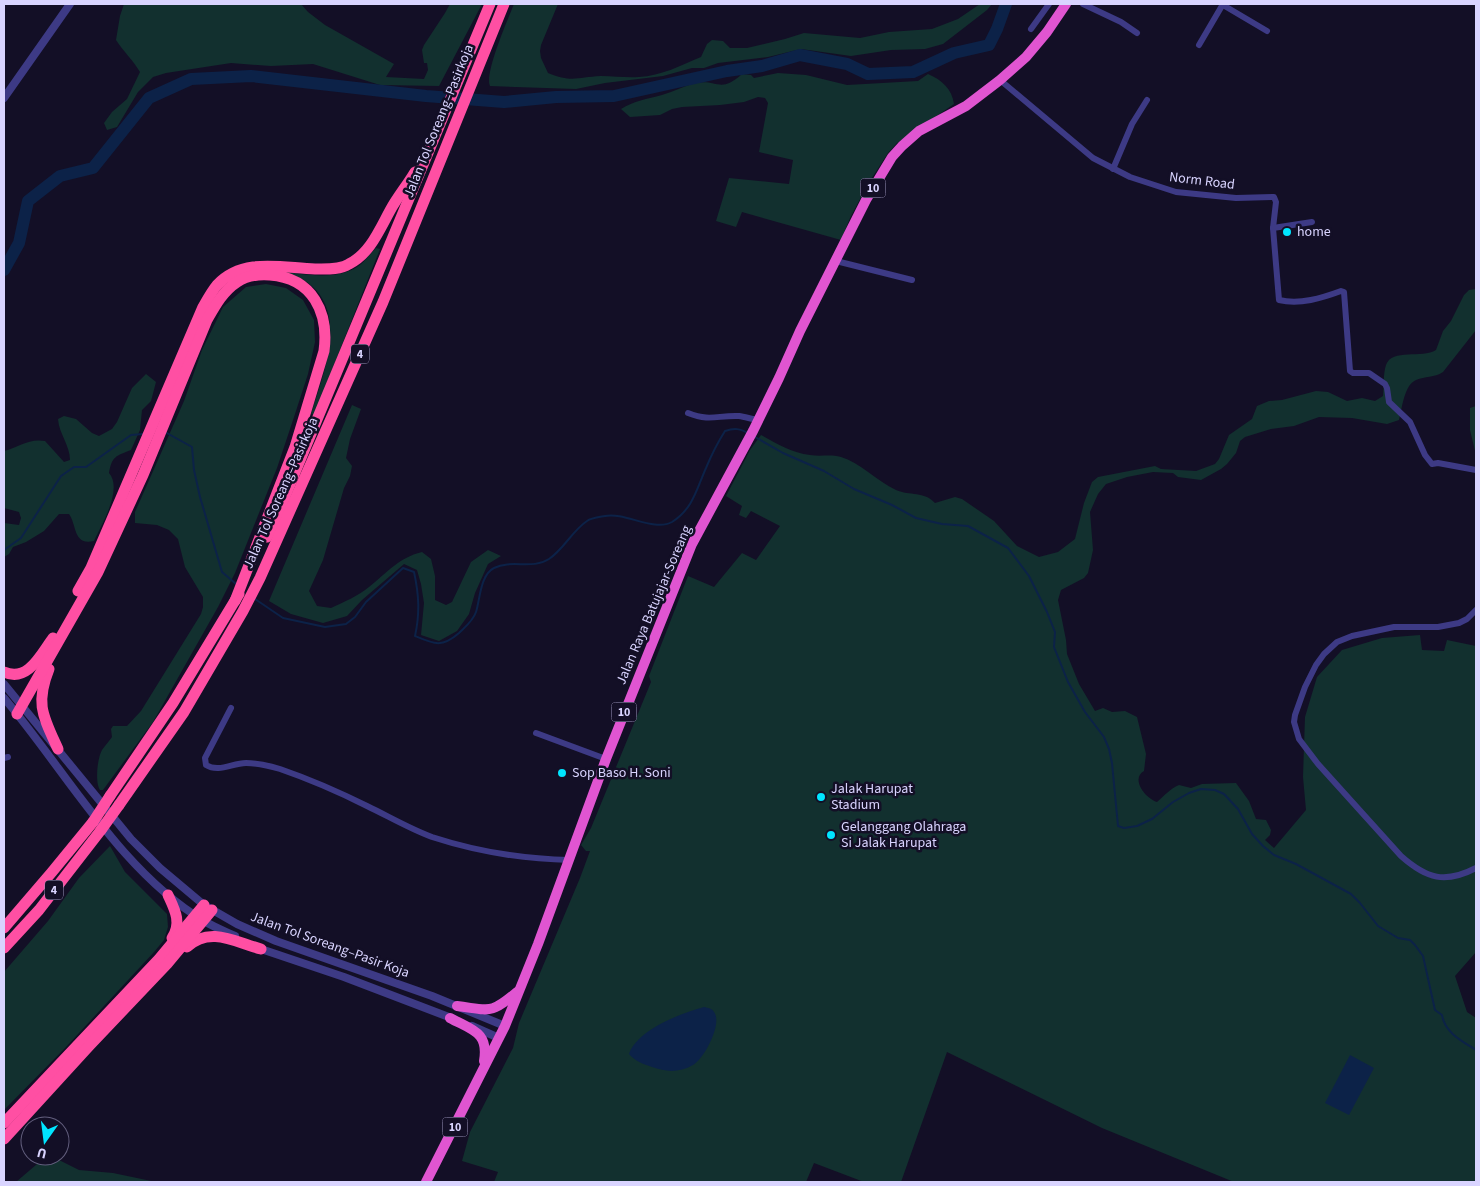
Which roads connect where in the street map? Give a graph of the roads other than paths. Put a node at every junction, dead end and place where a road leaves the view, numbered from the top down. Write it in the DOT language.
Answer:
graph roads {
  1 [pos="70,4"];
  2 [pos="490,4"];
  3 [pos="504,4"];
  4 [pos="1049,4"];
  5 [pos="1066,4"];
  6 [pos="1083,4"];
  7 [pos="1223,4"];
  8 [pos="1031,29"];
  9 [pos="1267,31"];
  10 [pos="1137,33"];
  11 [pos="1199,45"];
  12 [pos="1000,80"];
  13 [pos="4,98"];
  14 [pos="1147,100"];
  15 [pos="430,150"];
  16 [pos="1114,169"];
  17 [pos="1312,222"];
  18 [pos="1273,228"];
  19 [pos="836,261"];
  20 [pos="912,280"];
  21 [pos="688,412"];
  22 [pos="163,413"];
  23 [pos="758,420"];
  24 [pos="1476,470"];
  25 [pos="252,574"];
  26 [pos="1476,610"];
  27 [pos="71,619"];
  28 [pos="53,638"];
  29 [pos="4,672"];
  30 [pos="4,684"];
  31 [pos="4,698"];
  32 [pos="18,707"];
  33 [pos="230,708"];
  34 [pos="536,733"];
  35 [pos="58,749"];
  36 [pos="606,758"];
  37 [pos="97,826"];
  38 [pos="570,860"];
  39 [pos="1476,868"];
  40 [pos="168,895"];
  41 [pos="208,908"];
  42 [pos="200,918"];
  43 [pos="4,928"];
  44 [pos="14,938"];
  45 [pos="4,948"];
  46 [pos="261,949"];
  47 [pos="4,957"];
  48 [pos="163,962"];
  49 [pos="519,989"];
  50 [pos="456,1006"];
  51 [pos="450,1018"];
  52 [pos="505,1026"];
  53 [pos="499,1038"];
  54 [pos="482,1072"];
  55 [pos="4,1122"];
  56 [pos="4,1139"];
  57 [pos="426,1182"];
  1 -- 13 [label="street"];
  2 -- 15 [label="highway, Jalan Tol Soreang–Pasirkoja / 4"];
  3 -- 25 [label="highway, Jalan Tol Soreang–Pasirkoja / 4"];
  4 -- 8 [label="street"];
  5 -- 12 [label="highway, Jalan Raya Batujajar-Soreang / 10"];
  6 -- 10 [label="street"];
  7 -- 9 [label="street"];
  7 -- 11 [label="street"];
  12 -- 16 [label="street, Norm Road"];
  12 -- 19 [label="highway, Jalan Raya Batujajar-Soreang / 10"];
  14 -- 16 [label="street"];
  15 -- 22 [label="highway"];
  15 -- 25 [label="highway, Jalan Tol Soreang–Pasirkoja / 4"];
  16 -- 18 [label="street, Norm Road"];
  17 -- 18 [label="street"];
  18 -- 24 [label="street, Norm Road"];
  19 -- 20 [label="street"];
  19 -- 23 [label="highway, Jalan Raya Batujajar-Soreang / 10"];
  21 -- 23 [label="street"];
  22 -- 25 [label="highway"];
  22 -- 27 [label="highway"];
  22 -- 28 [label="highway"];
  23 -- 36 [label="highway, Jalan Raya Batujajar-Soreang / 10"];
  25 -- 37 [label="highway, Jalan Tol Soreang–Pasirkoja / 4, bridge"];
  25 -- 37 [label="highway, Jalan Tol Soreang–Pasirkoja / 4, bridge"];
  26 -- 39 [label="street"];
  27 -- 32 [label="highway"];
  27 -- 35 [label="highway"];
  28 -- 29 [label="highway"];
  28 -- 32 [label="highway"];
  30 -- 32 [label="street, Jalan Tol Soreang–Pasir Koja"];
  31 -- 32 [label="street, Jalan Tol Soreang–Pasir Koja"];
  32 -- 35 [label="street, Jalan Tol Soreang–Pasir Koja"];
  32 -- 40 [label="street, Jalan Tol Soreang–Pasir Koja"];
  33 -- 38 [label="street"];
  34 -- 36 [label="street"];
  35 -- 41 [label="street, Jalan Tol Soreang–Pasir Koja"];
  36 -- 38 [label="highway, Jalan Raya Batujajar-Soreang / 10"];
  37 -- 43 [label="highway, Jalan Tol Soreang–Pasirkoja / 4"];
  37 -- 44 [label="highway, Jalan Tol Soreang–Pasirkoja / 4"];
  38 -- 49 [label="highway, Jalan Raya Batujajar-Soreang / 10"];
  40 -- 42 [label="street, Jalan Tol Soreang–Pasir Koja"];
  40 -- 48 [label="highway"];
  41 -- 42 [label="highway"];
  41 -- 50 [label="street, Jalan Tol Soreang–Pasir Koja"];
  42 -- 46 [label="street, Jalan Tol Soreang–Pasir Koja"];
  42 -- 48 [label="highway"];
  44 -- 45 [label="highway, Jalan Tol Soreang–Pasirkoja / 4"];
  44 -- 47 [label="highway"];
  46 -- 48 [label="highway"];
  46 -- 51 [label="street, Jalan Tol Soreang–Pasir Koja"];
  48 -- 55 [label="highway"];
  48 -- 56 [label="highway"];
  49 -- 50 [label="highway"];
  49 -- 52 [label="highway, Jalan Raya Batujajar-Soreang / 10"];
  50 -- 52 [label="street, Jalan Tol Soreang–Pasir Koja"];
  51 -- 53 [label="street, Jalan Tol Soreang–Pasir Koja"];
  51 -- 54 [label="highway"];
  52 -- 53 [label="highway, Jalan Raya Batujajar-Soreang / 10"];
  53 -- 54 [label="highway, Jalan Raya Batujajar-Soreang / 10"];
  54 -- 57 [label="highway, Jalan Raya Batujajar-Soreang / 10"];
}
